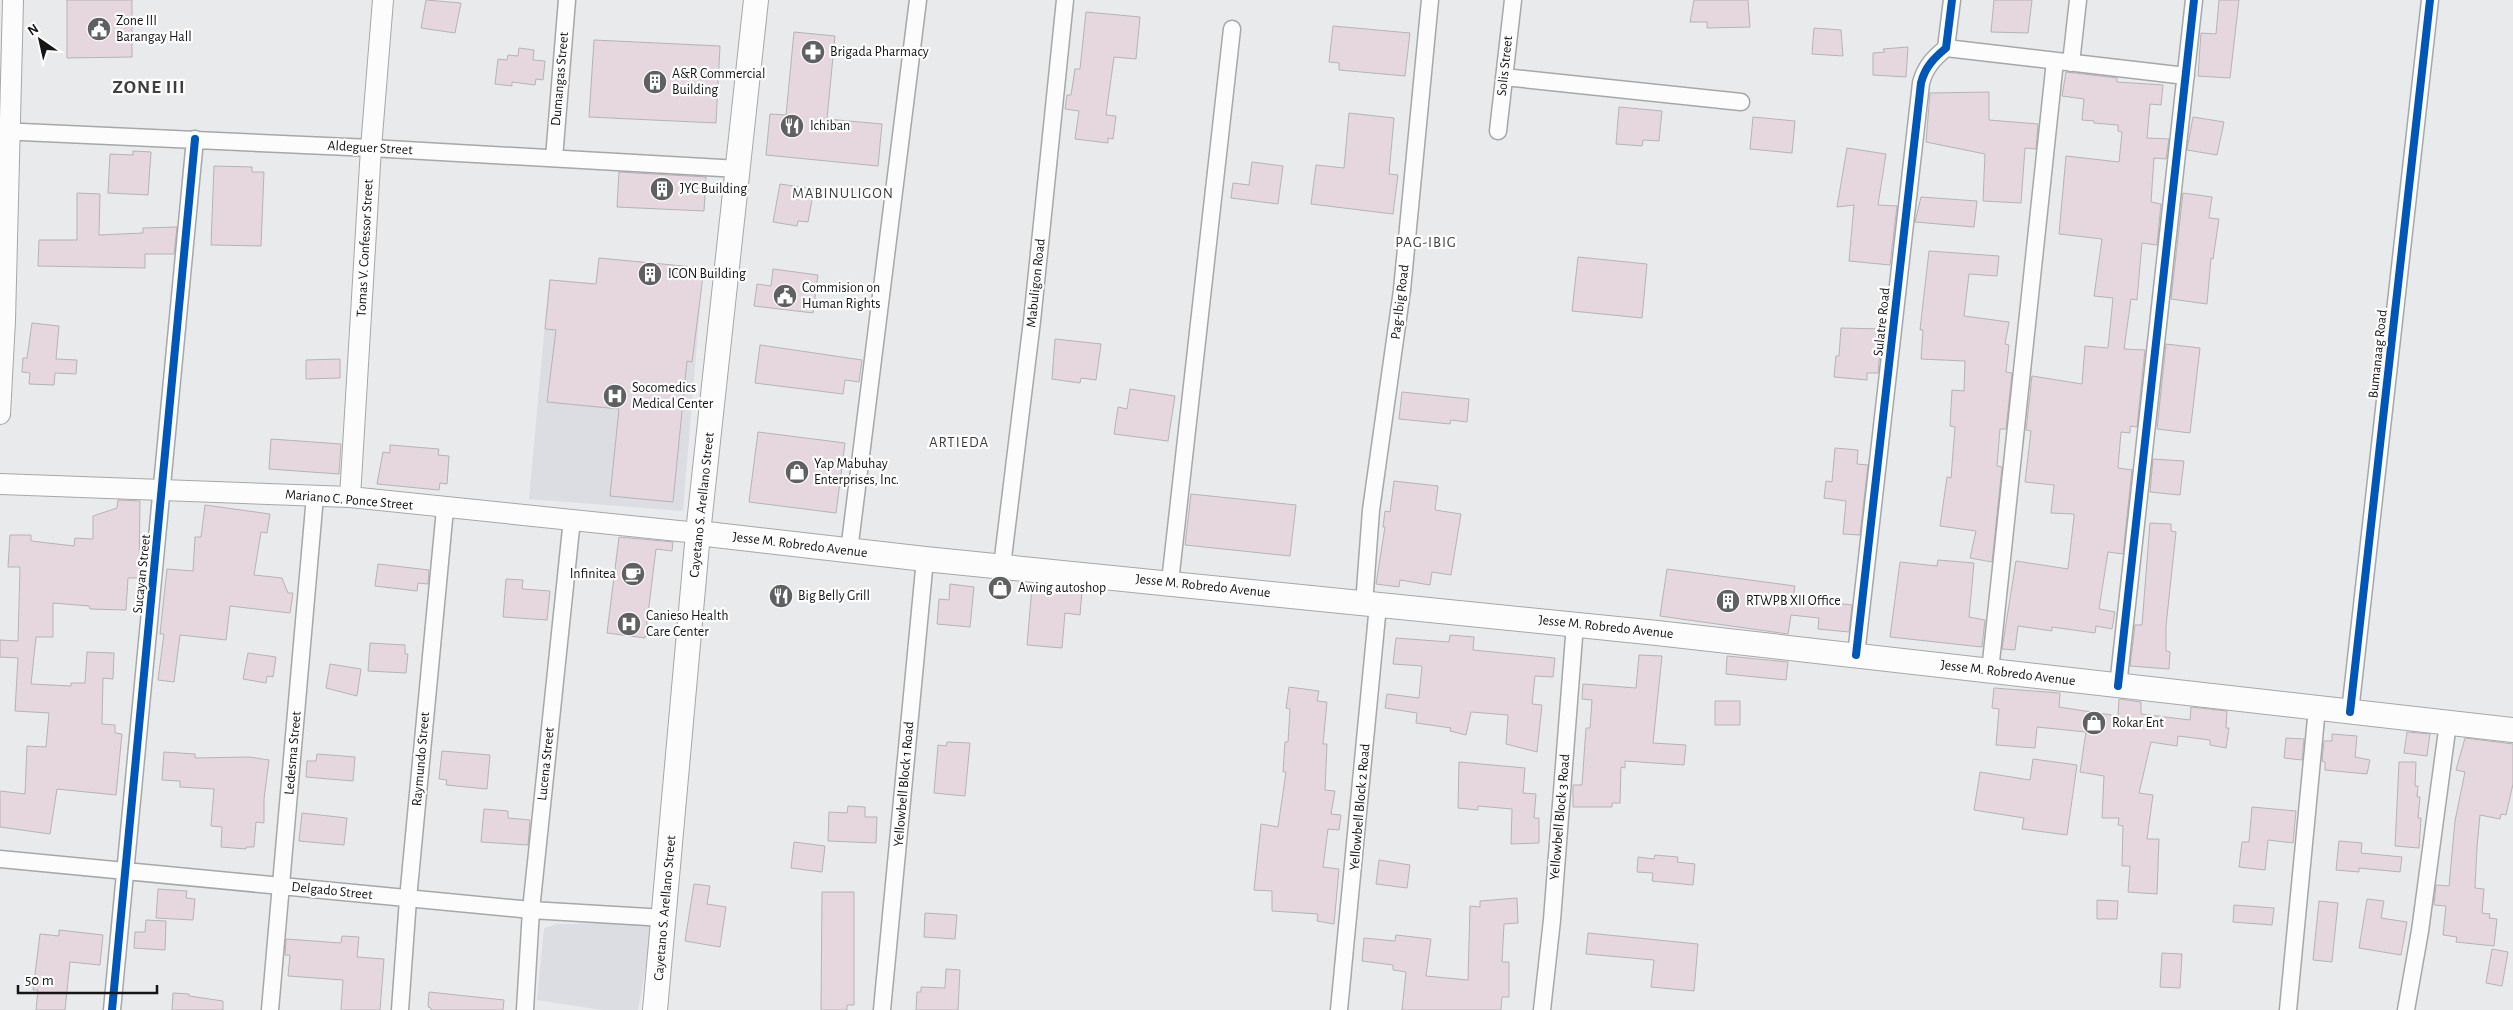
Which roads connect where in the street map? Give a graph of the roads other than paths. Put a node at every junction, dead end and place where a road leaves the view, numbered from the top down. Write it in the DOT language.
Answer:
graph roads {
  1 [pos="13,0"];
  2 [pos="383,0"];
  3 [pos="567,0"];
  4 [pos="756,0"];
  5 [pos="918,0"];
  6 [pos="1065,0"];
  7 [pos="1430,0"];
  8 [pos="1513,0"];
  9 [pos="1952,0"];
  10 [pos="2078,0"];
  11 [pos="2194,0"];
  12 [pos="2430,0"];
  13 [pos="1232,29"];
  14 [pos="1946,48"];
  15 [pos="2063,62"];
  16 [pos="2186,76"];
  17 [pos="1504,77"];
  18 [pos="1741,102"];
  19 [pos="4,131"];
  20 [pos="1498,132"];
  21 [pos="195,139"];
  22 [pos="371,148"];
  23 [pos="554,158"];
  24 [pos="739,169"];
  25 [pos="3,320"];
  26 [pos="0,414"];
  27 [pos="0,484"];
  28 [pos="162,490"];
  29 [pos="314,496"];
  30 [pos="350,497"];
  31 [pos="446,508"];
  32 [pos="572,519"];
  33 [pos="698,533"];
  34 [pos="848,551"];
  35 [pos="925,559"];
  36 [pos="1002,566"];
  37 [pos="1170,582"];
  38 [pos="1371,604"];
  39 [pos="1575,624"];
  40 [pos="1856,656"];
  41 [pos="1990,671"];
  42 [pos="2118,686"];
  43 [pos="2317,708"];
  44 [pos="2350,712"];
  45 [pos="2448,722"];
  46 [pos="2513,730"];
  47 [pos="0,860"];
  48 [pos="125,871"];
  49 [pos="281,885"];
  50 [pos="408,899"];
  51 [pos="531,910"];
  52 [pos="665,918"];
  53 [pos="112,1010"];
  54 [pos="270,1010"];
  55 [pos="400,1010"];
  56 [pos="525,1010"];
  57 [pos="656,1010"];
  58 [pos="882,1010"];
  59 [pos="1339,1010"];
  60 [pos="1542,1010"];
  61 [pos="2288,1010"];
  62 [pos="2406,1010"];
  1 -- 19 [label="street"];
  2 -- 22 [label="street, Tomas V. Confessor Street"];
  3 -- 23 [label="street, Dumangas Street"];
  4 -- 24 [label="main road, Cayetano S. Arellano Street"];
  5 -- 34 [label="street"];
  6 -- 36 [label="street, Mabuligon Road"];
  7 -- 38 [label="street, Pag-Ibig Road"];
  8 -- 17 [label="street, Solis Street"];
  9 -- 14 [label="street"];
  10 -- 15 [label="street"];
  11 -- 16 [label="street"];
  12 -- 44 [label="street, Bumanaag Road"];
  13 -- 37 [label="street"];
  14 -- 15 [label="street"];
  14 -- 40 [label="street, Sulatre Road"];
  15 -- 16 [label="street"];
  15 -- 41 [label="street"];
  16 -- 42 [label="street"];
  17 -- 18 [label="street"];
  17 -- 20 [label="street, Solis Street"];
  19 -- 21 [label="street, Aldeguer Street"];
  19 -- 25 [label="street"];
  21 -- 22 [label="street, Aldeguer Street"];
  21 -- 28 [label="street, Sucayan Street"];
  22 -- 23 [label="street, Aldeguer Street"];
  22 -- 30 [label="street, Tomas V. Confessor Street"];
  23 -- 24 [label="street, Aldeguer Street"];
  24 -- 33 [label="main road, Cayetano S. Arellano Street"];
  25 -- 26 [label="street"];
  27 -- 28 [label="street, Mariano C. Ponce Street"];
  28 -- 29 [label="street, Mariano C. Ponce Street"];
  28 -- 48 [label="street, Sucayan Street"];
  29 -- 30 [label="street, Mariano C. Ponce Street"];
  29 -- 49 [label="street, Ledesma Street"];
  30 -- 31 [label="street, Mariano C. Ponce Street"];
  31 -- 32 [label="street, Mariano C. Ponce Street"];
  31 -- 50 [label="street, Raymundo Street"];
  32 -- 33 [label="street, Mariano C. Ponce Street"];
  32 -- 51 [label="street, Lucena Street"];
  33 -- 34 [label="main road, Jesse M. Robredo Avenue"];
  33 -- 52 [label="main road, Cayetano S. Arellano Street"];
  34 -- 35 [label="main road, Jesse M. Robredo Avenue"];
  35 -- 36 [label="main road, Jesse M. Robredo Avenue"];
  35 -- 58 [label="street, Yellowbell Block 1 Road"];
  36 -- 37 [label="main road, Jesse M. Robredo Avenue"];
  37 -- 38 [label="main road, Jesse M. Robredo Avenue"];
  38 -- 39 [label="main road, Jesse M. Robredo Avenue"];
  38 -- 59 [label="street, Yellowbell Block 2 Road"];
  39 -- 40 [label="main road, Jesse M. Robredo Avenue"];
  39 -- 60 [label="street, Yellowbell Block 3 Road"];
  40 -- 41 [label="main road, Jesse M. Robredo Avenue"];
  41 -- 42 [label="main road, Jesse M. Robredo Avenue"];
  42 -- 43 [label="main road, Jesse M. Robredo Avenue"];
  43 -- 44 [label="main road, Jesse M. Robredo Avenue"];
  43 -- 61 [label="street"];
  44 -- 45 [label="main road, Jesse M. Robredo Avenue"];
  45 -- 46 [label="main road, Jesse M. Robredo Avenue"];
  45 -- 62 [label="street"];
  47 -- 48 [label="street, Delgado Street"];
  48 -- 49 [label="street, Delgado Street"];
  48 -- 53 [label="street, Sucayan Street"];
  49 -- 50 [label="street, Delgado Street"];
  49 -- 54 [label="street, Ledesma Street"];
  50 -- 51 [label="street, Delgado Street"];
  50 -- 55 [label="street, Raymundo Street"];
  51 -- 52 [label="street, Delgado Street"];
  51 -- 56 [label="street, Lucena Street"];
  52 -- 57 [label="main road, Cayetano S. Arellano Street"];
}
